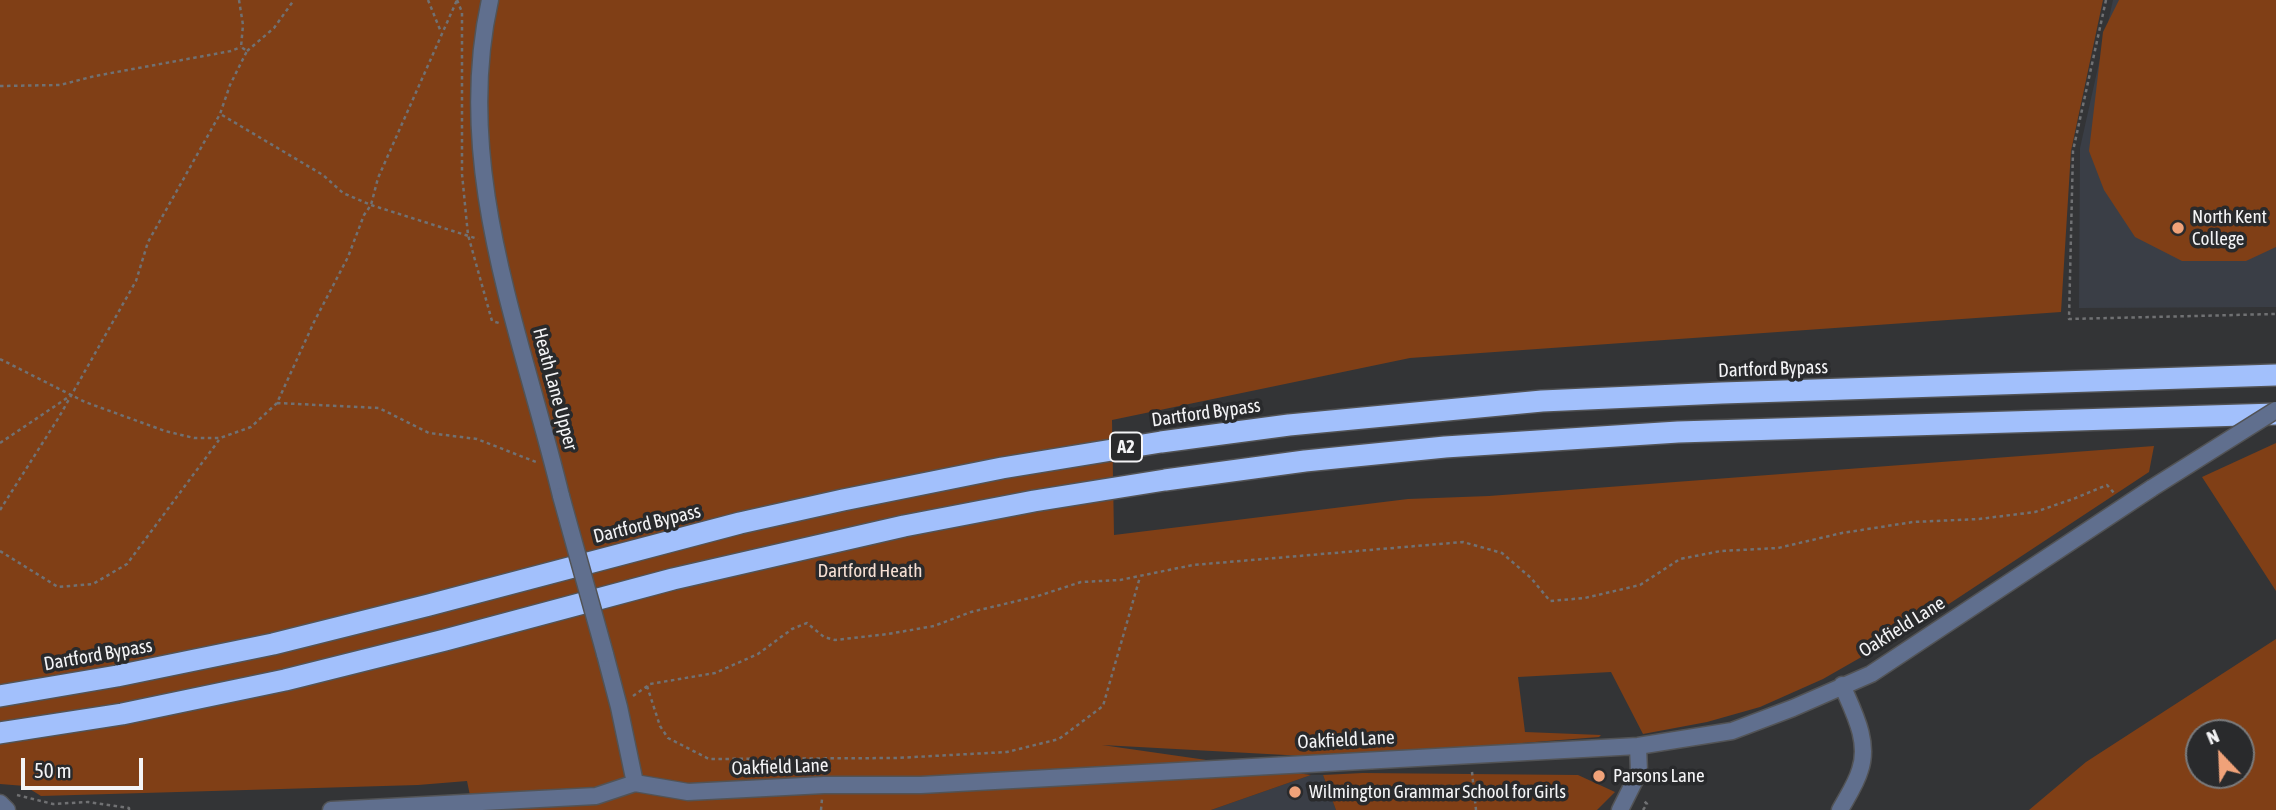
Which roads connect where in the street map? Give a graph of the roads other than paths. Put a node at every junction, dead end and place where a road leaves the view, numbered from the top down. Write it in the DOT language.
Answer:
graph roads {
  1 [pos="489,0"];
  2 [pos="2276,376"];
  3 [pos="2276,412"];
  4 [pos="1842,685"];
  5 [pos="0,696"];
  6 [pos="0,733"];
  7 [pos="1638,746"];
  8 [pos="635,783"];
  9 [pos="5,798"];
  10 [pos="405,808"];
  11 [pos="6,810"];
  12 [pos="331,810"];
  13 [pos="1620,810"];
  14 [pos="1840,810"];
  1 -- 8 [label="street, Heath Lane Upper, bridge"];
  2 -- 5 [label="highway, Dartford Bypass / A2"];
  3 -- 4 [label="street, Oakfield Lane, bridge"];
  3 -- 6 [label="highway, A2"];
  4 -- 7 [label="street, Oakfield Lane"];
  4 -- 14 [label="street"];
  7 -- 8 [label="street, Oakfield Lane"];
  7 -- 13 [label="street"];
  8 -- 10 [label="street, Oakfield Lane"];
  9 -- 11 [label="street"];
  10 -- 12 [label="street, Oakfield Lane"];
}
